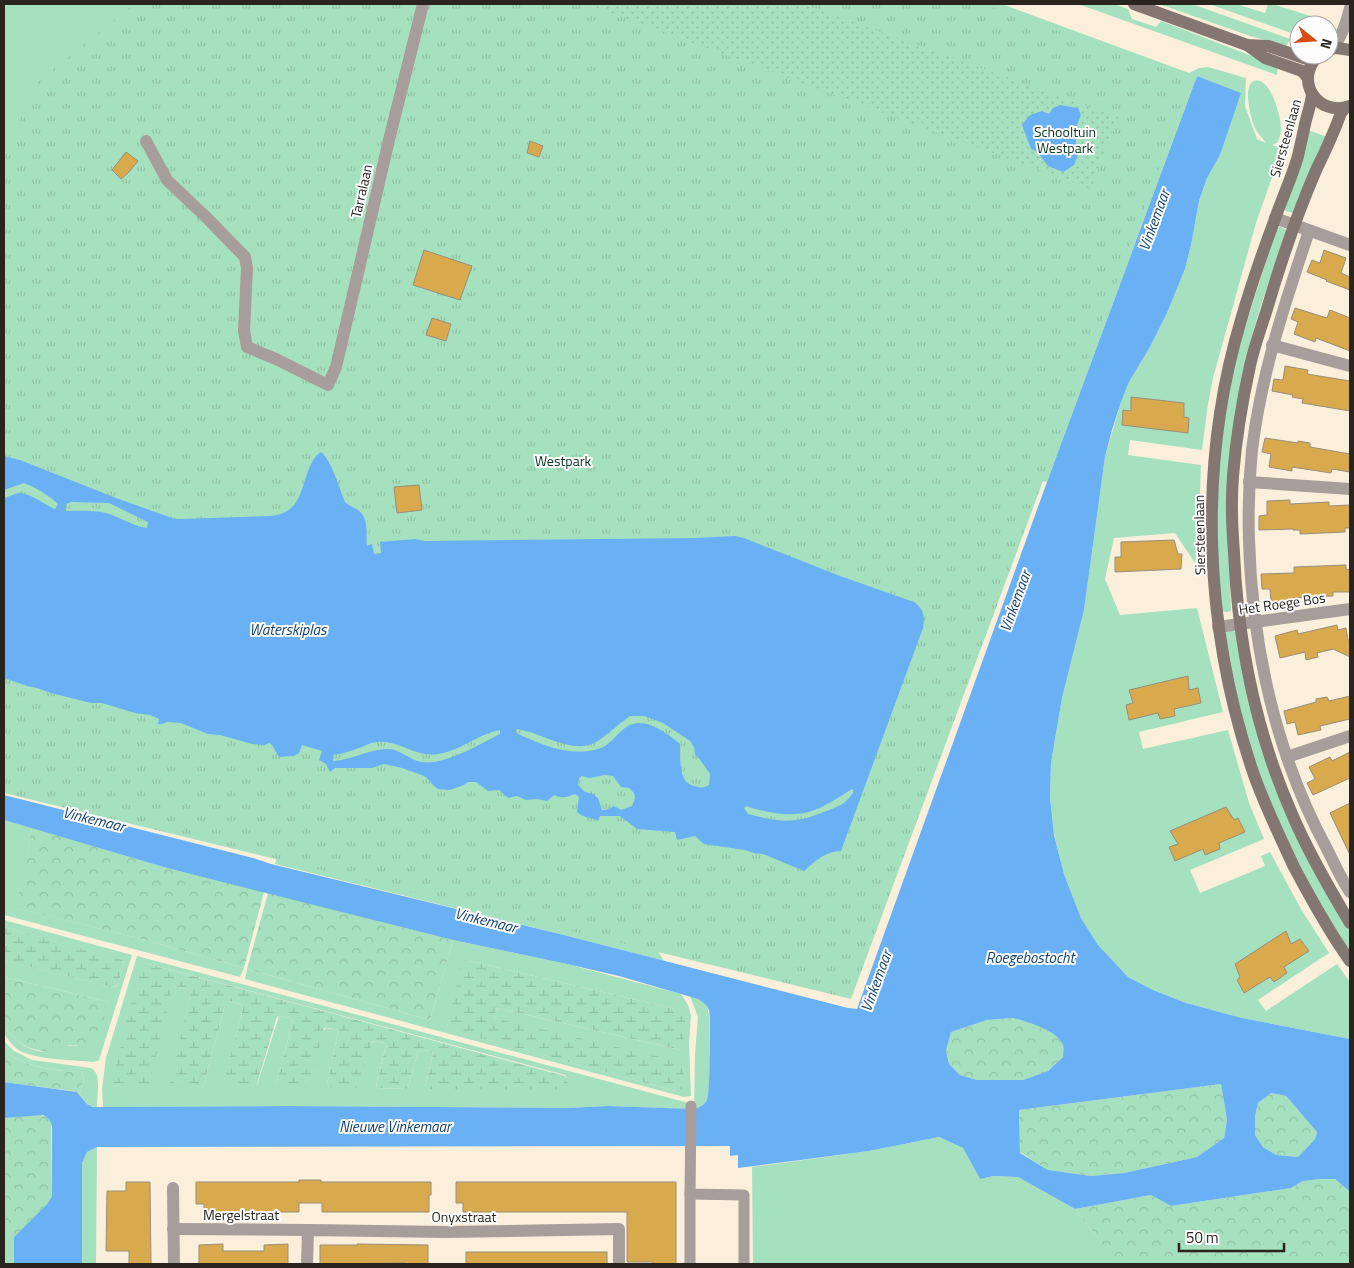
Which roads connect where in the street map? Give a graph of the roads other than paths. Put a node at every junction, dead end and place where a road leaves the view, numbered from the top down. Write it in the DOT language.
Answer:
graph roads {
  1 [pos="423,4"];
  2 [pos="1134,4"];
  3 [pos="1350,8"];
  4 [pos="1339,39"];
  5 [pos="1247,45"];
  6 [pos="1289,53"];
  7 [pos="1312,65"];
  8 [pos="1308,78"];
  9 [pos="1312,94"];
  10 [pos="1348,107"];
  11 [pos="146,141"];
  12 [pos="1275,218"];
  13 [pos="1295,225"];
  14 [pos="1309,231"];
  15 [pos="1350,245"];
  16 [pos="1272,345"];
  17 [pos="1350,366"];
  18 [pos="1249,482"];
  19 [pos="1350,488"];
  20 [pos="1350,609"];
  21 [pos="1255,622"];
  22 [pos="1240,624"];
  23 [pos="1218,627"];
  24 [pos="1350,736"];
  25 [pos="1286,757"];
  26 [pos="1350,892"];
  27 [pos="1350,923"];
  28 [pos="1350,961"];
  29 [pos="691,1106"];
  30 [pos="174,1188"];
  31 [pos="690,1194"];
  32 [pos="174,1230"];
  33 [pos="308,1230"];
  34 [pos="174,1264"];
  35 [pos="308,1264"];
  36 [pos="619,1264"];
  37 [pos="690,1264"];
  38 [pos="744,1264"];
  1 -- 11 [label="street, Tarralaan"];
  2 -- 5 [label="main road"];
  3 -- 4 [label="street"];
  5 -- 6 [label="main road"];
  5 -- 8 [label="main road"];
  7 -- 8 [label="main road"];
  8 -- 9 [label="main road"];
  9 -- 10 [label="main road"];
  9 -- 12 [label="main road, Siersteenlaan"];
  10 -- 13 [label="main road"];
  12 -- 13 [label="street"];
  12 -- 23 [label="main road, Siersteenlaan"];
  13 -- 14 [label="street"];
  13 -- 22 [label="main road"];
  14 -- 15 [label="street"];
  14 -- 16 [label="street"];
  16 -- 17 [label="street"];
  16 -- 18 [label="street"];
  18 -- 19 [label="street"];
  18 -- 21 [label="street"];
  20 -- 21 [label="street, Het Roege Bos"];
  21 -- 22 [label="street, Het Roege Bos"];
  21 -- 25 [label="street"];
  22 -- 23 [label="street, Het Roege Bos"];
  22 -- 27 [label="main road"];
  23 -- 28 [label="main road, Siersteenlaan"];
  24 -- 25 [label="street"];
  25 -- 26 [label="street"];
  29 -- 31 [label="street"];
  30 -- 32 [label="street"];
  31 -- 37 [label="street"];
  31 -- 38 [label="street"];
  32 -- 33 [label="street, Mergelstraat"];
  32 -- 34 [label="street"];
  33 -- 35 [label="street"];
  33 -- 36 [label="street, Onyxstraat"];
}
